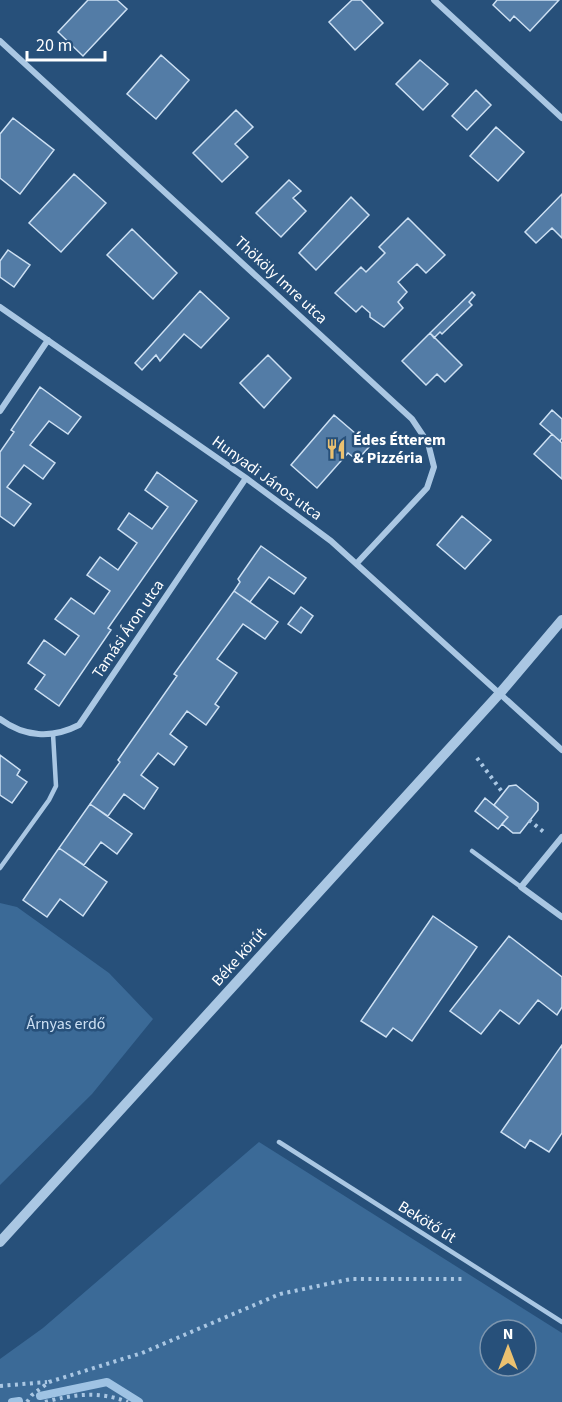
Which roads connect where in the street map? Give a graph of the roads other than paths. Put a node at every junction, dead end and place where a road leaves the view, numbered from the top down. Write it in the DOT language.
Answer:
graph roads {
  1 [pos="434,0"];
  2 [pos="0,41"];
  3 [pos="562,118"];
  4 [pos="0,307"];
  5 [pos="48,340"];
  6 [pos="0,411"];
  7 [pos="246,478"];
  8 [pos="357,563"];
  9 [pos="562,620"];
  10 [pos="501,692"];
  11 [pos="0,719"];
  12 [pos="54,734"];
  13 [pos="562,750"];
  14 [pos="562,837"];
  15 [pos="472,851"];
  16 [pos="0,868"];
  17 [pos="521,886"];
  18 [pos="562,917"];
  19 [pos="279,1143"];
  20 [pos="0,1242"];
  21 [pos="562,1322"];
  1 -- 3 [label="street"];
  2 -- 8 [label="street, Thököly Imre utca"];
  4 -- 5 [label="street, Hunyadi János utca"];
  5 -- 6 [label="street"];
  5 -- 7 [label="street, Hunyadi János utca"];
  7 -- 8 [label="street, Hunyadi János utca"];
  7 -- 12 [label="street, Tamási Áron utca"];
  8 -- 10 [label="street, Hunyadi János utca"];
  9 -- 10 [label="street, Béke körút"];
  10 -- 13 [label="street, Hunyadi János utca"];
  10 -- 20 [label="street, Béke körút"];
  11 -- 12 [label="street, Tamási Áron utca"];
  12 -- 16 [label="lane"];
  14 -- 17 [label="street"];
  15 -- 17 [label="lane"];
  17 -- 18 [label="street"];
  19 -- 21 [label="lane, Bekötő út"];
}
